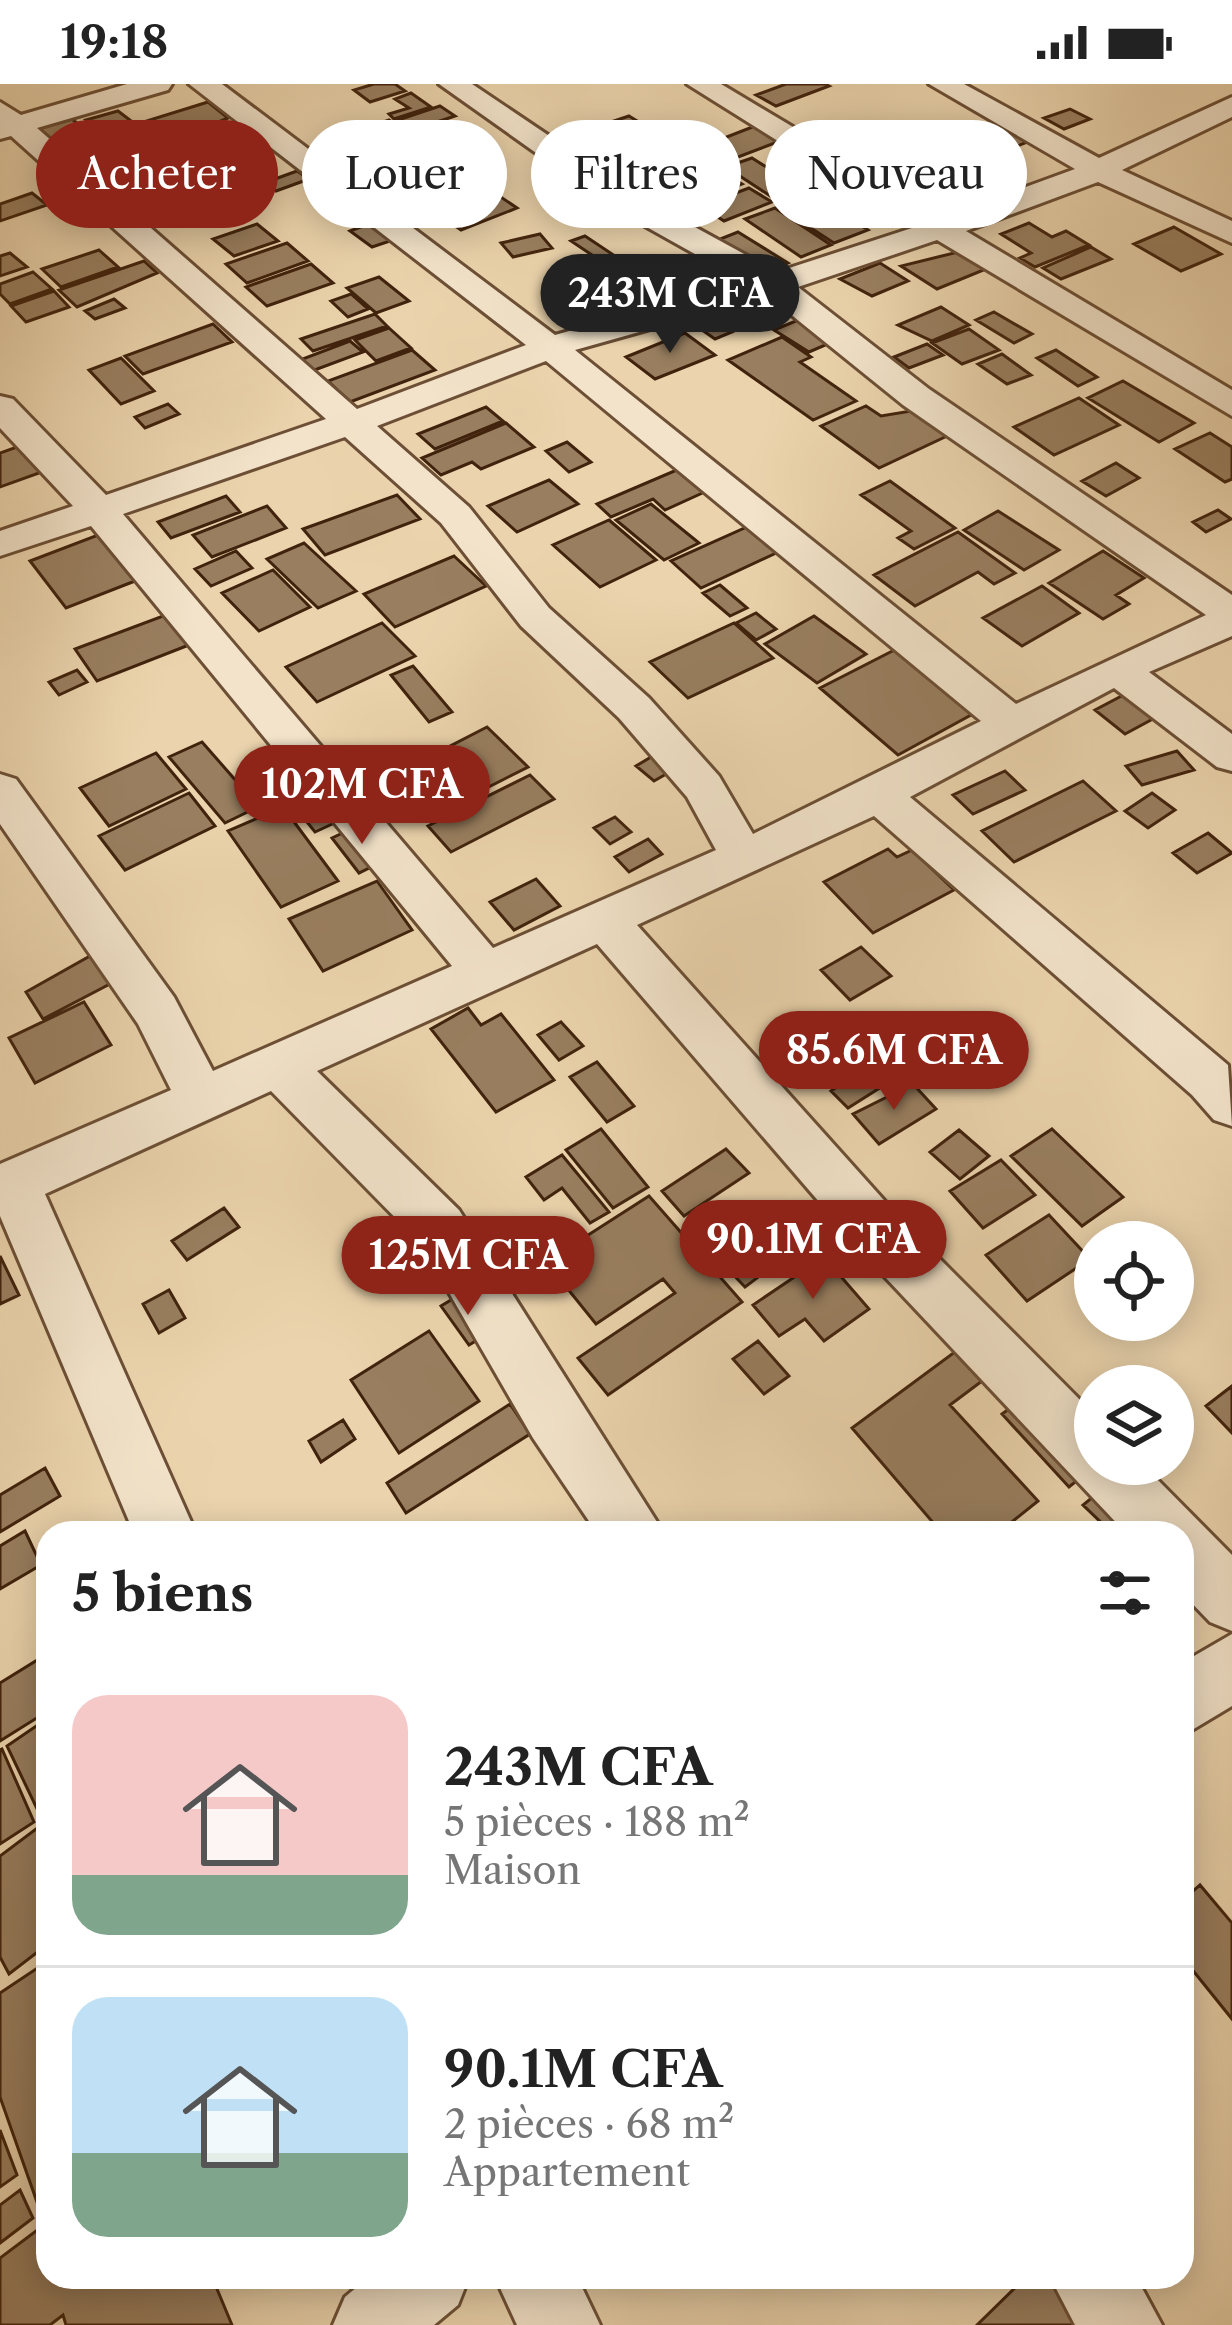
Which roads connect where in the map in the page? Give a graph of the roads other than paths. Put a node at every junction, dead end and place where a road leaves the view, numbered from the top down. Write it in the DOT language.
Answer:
graph roads {
  1 [pos="158,84"];
  2 [pos="203,84"];
  3 [pos="454,84"];
  4 [pos="701,84"];
  5 [pos="943,84"];
  6 [pos="1193,84"];
  7 [pos="1232,102"];
  8 [pos="6,122"];
  9 [pos="1100,167"];
  10 [pos="942,230"];
  11 [pos="1232,233"];
  12 [pos="774,284"];
  13 [pos="554,346"];
  14 [pos="1232,405"];
  15 [pos="0,407"];
  16 [pos="349,422"];
  17 [pos="99,510"];
  18 [pos="0,544"];
  19 [pos="1232,617"];
  20 [pos="1117,669"];
  21 [pos="1010,722"];
  22 [pos="1232,756"];
  23 [pos="0,790"];
  24 [pos="876,793"];
  25 [pos="743,857"];
  26 [pos="605,921"];
  27 [pos="484,970"];
  28 [pos="280,1067"];
  29 [pos="202,1100"];
  30 [pos="1232,1105"];
  31 [pos="7,1186"];
  32 [pos="1074,1435"];
  33 [pos="1121,1485"];
  34 [pos="160,1521"];
  35 [pos="625,1521"];
  36 [pos="1156,1521"];
  37 [pos="1194,1560"];
  38 [pos="1232,1600"];
  39 [pos="1232,1666"];
  40 [pos="1194,1694"];
  41 [pos="416,2289"];
  42 [pos="540,2289"];
  43 [pos="1097,2289"];
  44 [pos="373,2325"];
  45 [pos="560,2325"];
  46 [pos="1122,2325"];
  1 -- 8 [label="street"];
  2 -- 13 [label="street"];
  3 -- 12 [label="street"];
  4 -- 10 [label="street"];
  5 -- 9 [label="street"];
  6 -- 7 [label="street"];
  7 -- 9 [label="street"];
  8 -- 16 [label="street"];
  9 -- 10 [label="street"];
  9 -- 11 [label="street"];
  10 -- 12 [label="street"];
  10 -- 14 [label="street"];
  12 -- 13 [label="street"];
  12 -- 19 [label="street"];
  13 -- 16 [label="street"];
  13 -- 21 [label="street"];
  15 -- 17 [label="street"];
  16 -- 17 [label="street"];
  16 -- 25 [label="street"];
  17 -- 18 [label="street"];
  17 -- 27 [label="street"];
  19 -- 20 [label="street"];
  20 -- 21 [label="street"];
  20 -- 22 [label="street"];
  21 -- 24 [label="street"];
  23 -- 29 [label="street"];
  24 -- 25 [label="street"];
  24 -- 30 [label="street"];
  25 -- 26 [label="street"];
  26 -- 27 [label="street"];
  26 -- 32 [label="street"];
  27 -- 28 [label="street"];
  28 -- 29 [label="street"];
  28 -- 35 [label="street"];
  29 -- 31 [label="street"];
  31 -- 34 [label="street"];
  33 -- 36 [label="street"];
  37 -- 38 [label="street"];
  39 -- 40 [label="street"];
  41 -- 44 [label="street"];
  42 -- 45 [label="street"];
  43 -- 46 [label="street"];
}
